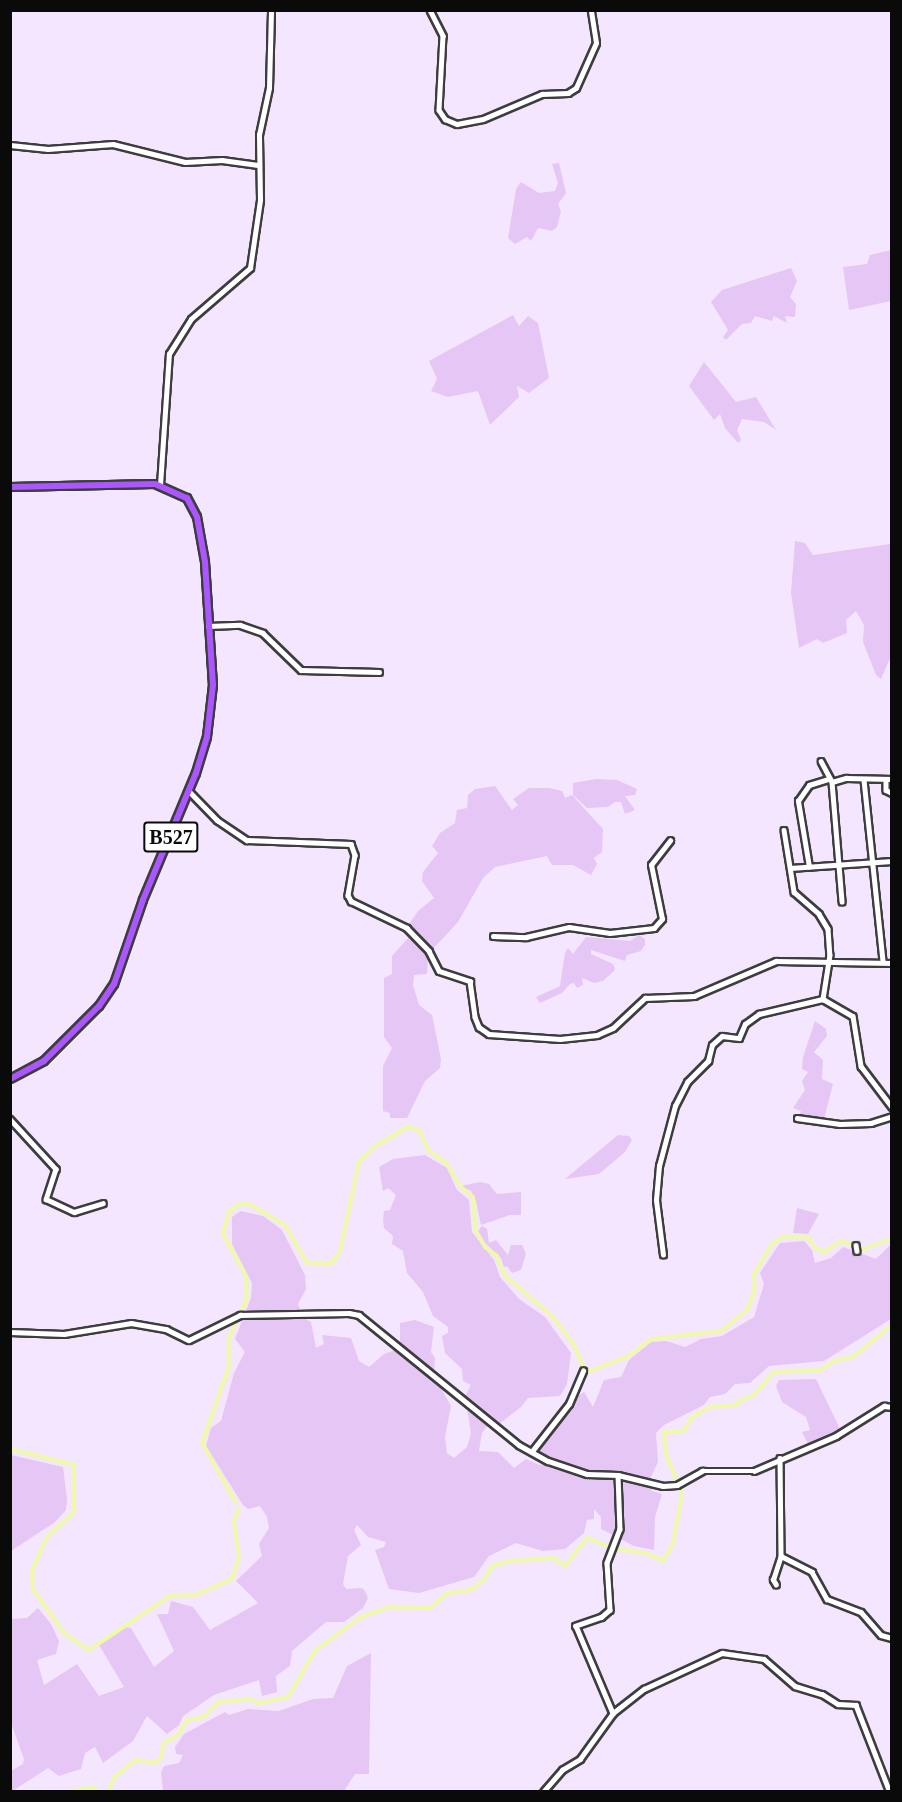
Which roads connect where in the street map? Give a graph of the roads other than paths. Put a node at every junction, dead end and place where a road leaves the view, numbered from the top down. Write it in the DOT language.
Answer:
graph roads {
  1 [pos="271,10"];
  2 [pos="430,10"];
  3 [pos="591,10"];
  4 [pos="10,146"];
  5 [pos="258,165"];
  6 [pos="160,485"];
  7 [pos="10,487"];
  8 [pos="208,626"];
  9 [pos="379,672"];
  10 [pos="821,761"];
  11 [pos="888,779"];
  12 [pos="830,780"];
  13 [pos="864,780"];
  14 [pos="190,792"];
  15 [pos="891,793"];
  16 [pos="784,830"];
  17 [pos="670,841"];
  18 [pos="891,861"];
  19 [pos="873,864"];
  20 [pos="839,865"];
  21 [pos="809,867"];
  22 [pos="790,868"];
  23 [pos="842,902"];
  24 [pos="494,936"];
  25 [pos="883,962"];
  26 [pos="827,963"];
  27 [pos="891,963"];
  28 [pos="824,999"];
  29 [pos="10,1079"];
  30 [pos="891,1107"];
  31 [pos="891,1116"];
  32 [pos="797,1118"];
  33 [pos="10,1119"];
  34 [pos="103,1203"];
  35 [pos="663,1255"];
  36 [pos="10,1332"];
  37 [pos="583,1371"];
  38 [pos="891,1407"];
  39 [pos="533,1450"];
  40 [pos="780,1458"];
  41 [pos="618,1476"];
  42 [pos="781,1556"];
  43 [pos="776,1585"];
  44 [pos="891,1638"];
  45 [pos="613,1713"];
  46 [pos="543,1791"];
  47 [pos="890,1791"];
  1 -- 5 [label="street"];
  2 -- 3 [label="street"];
  4 -- 5 [label="street"];
  5 -- 6 [label="street"];
  6 -- 7 [label="main road, B527"];
  6 -- 8 [label="main road, B527"];
  8 -- 9 [label="street"];
  8 -- 14 [label="main road, B527"];
  10 -- 12 [label="street"];
  11 -- 13 [label="street"];
  11 -- 15 [label="street"];
  12 -- 13 [label="street"];
  12 -- 20 [label="street"];
  12 -- 21 [label="street"];
  13 -- 19 [label="street"];
  14 -- 26 [label="street"];
  14 -- 29 [label="main road, B527"];
  16 -- 22 [label="street"];
  17 -- 24 [label="street"];
  18 -- 19 [label="street"];
  19 -- 20 [label="street"];
  19 -- 25 [label="street"];
  20 -- 21 [label="street"];
  20 -- 23 [label="street"];
  21 -- 22 [label="street"];
  22 -- 26 [label="street"];
  25 -- 26 [label="street"];
  25 -- 27 [label="street"];
  26 -- 28 [label="street"];
  28 -- 30 [label="street"];
  28 -- 35 [label="street"];
  31 -- 32 [label="street"];
  33 -- 34 [label="street"];
  36 -- 39 [label="street"];
  37 -- 39 [label="street"];
  38 -- 40 [label="street"];
  39 -- 41 [label="street"];
  40 -- 41 [label="street"];
  40 -- 42 [label="street"];
  41 -- 45 [label="street"];
  42 -- 43 [label="street"];
  42 -- 44 [label="street"];
  45 -- 46 [label="street"];
  45 -- 47 [label="street"];
}
